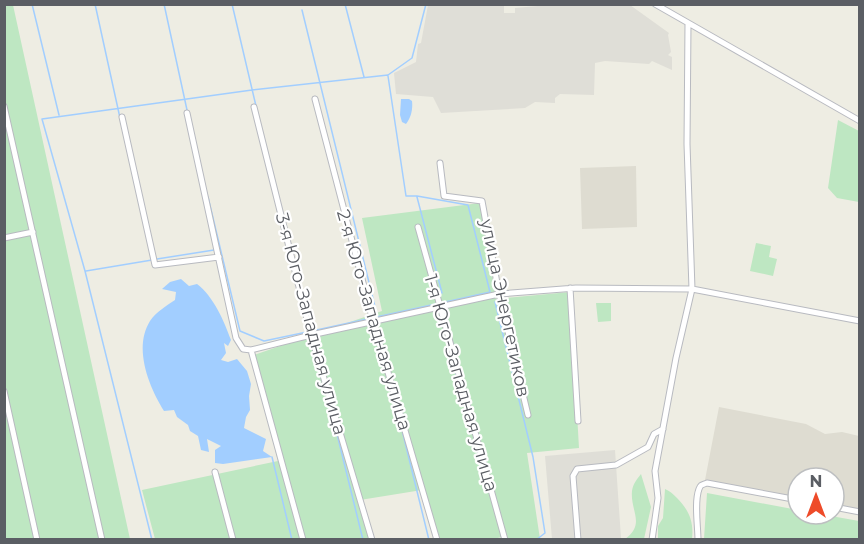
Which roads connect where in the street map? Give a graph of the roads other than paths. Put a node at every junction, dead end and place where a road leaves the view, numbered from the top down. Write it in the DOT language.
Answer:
graph roads {
  1 [pos="655,4"];
  2 [pos="688,24"];
  3 [pos="315,99"];
  4 [pos="4,106"];
  5 [pos="254,107"];
  6 [pos="187,113"];
  7 [pos="122,117"];
  8 [pos="860,121"];
  9 [pos="440,163"];
  10 [pos="418,227"];
  11 [pos="33,232"];
  12 [pos="4,238"];
  13 [pos="219,257"];
  14 [pos="570,288"];
  15 [pos="692,290"];
  16 [pos="499,294"];
  17 [pos="440,306"];
  18 [pos="373,321"];
  19 [pos="860,321"];
  20 [pos="311,335"];
  21 [pos="251,350"];
  22 [pos="4,392"];
  23 [pos="528,415"];
  24 [pos="578,421"];
  25 [pos="663,429"];
  26 [pos="215,472"];
  27 [pos="786,498"];
  28 [pos="37,540"];
  29 [pos="102,540"];
  30 [pos="233,540"];
  31 [pos="303,540"];
  32 [pos="372,540"];
  33 [pos="437,540"];
  34 [pos="505,540"];
  35 [pos="578,540"];
  36 [pos="652,540"];
  37 [pos="698,540"];
  1 -- 2 [label="street"];
  2 -- 8 [label="street"];
  2 -- 15 [label="street"];
  3 -- 18 [label="street, 2-я Юго-Западная улица"];
  4 -- 11 [label="street"];
  5 -- 20 [label="street, 3-я Юго-Западная улица"];
  6 -- 13 [label="street"];
  7 -- 13 [label="street"];
  9 -- 16 [label="street, улица Энергетиков"];
  10 -- 17 [label="street, 1-я Юго-Западная улица"];
  11 -- 12 [label="street"];
  11 -- 29 [label="street"];
  13 -- 21 [label="street"];
  14 -- 15 [label="street"];
  14 -- 16 [label="street"];
  14 -- 24 [label="street"];
  15 -- 19 [label="street"];
  15 -- 25 [label="street"];
  16 -- 17 [label="street"];
  16 -- 23 [label="street, улица Энергетиков"];
  17 -- 18 [label="street"];
  17 -- 34 [label="street, 1-я Юго-Западная улица"];
  18 -- 20 [label="street"];
  18 -- 33 [label="street, 2-я Юго-Западная улица"];
  20 -- 21 [label="street"];
  20 -- 32 [label="street, 3-я Юго-Западная улица"];
  21 -- 31 [label="street"];
  22 -- 28 [label="street"];
  25 -- 35 [label="street"];
  25 -- 36 [label="street"];
  26 -- 30 [label="street"];
  27 -- 37 [label="street"];
}
